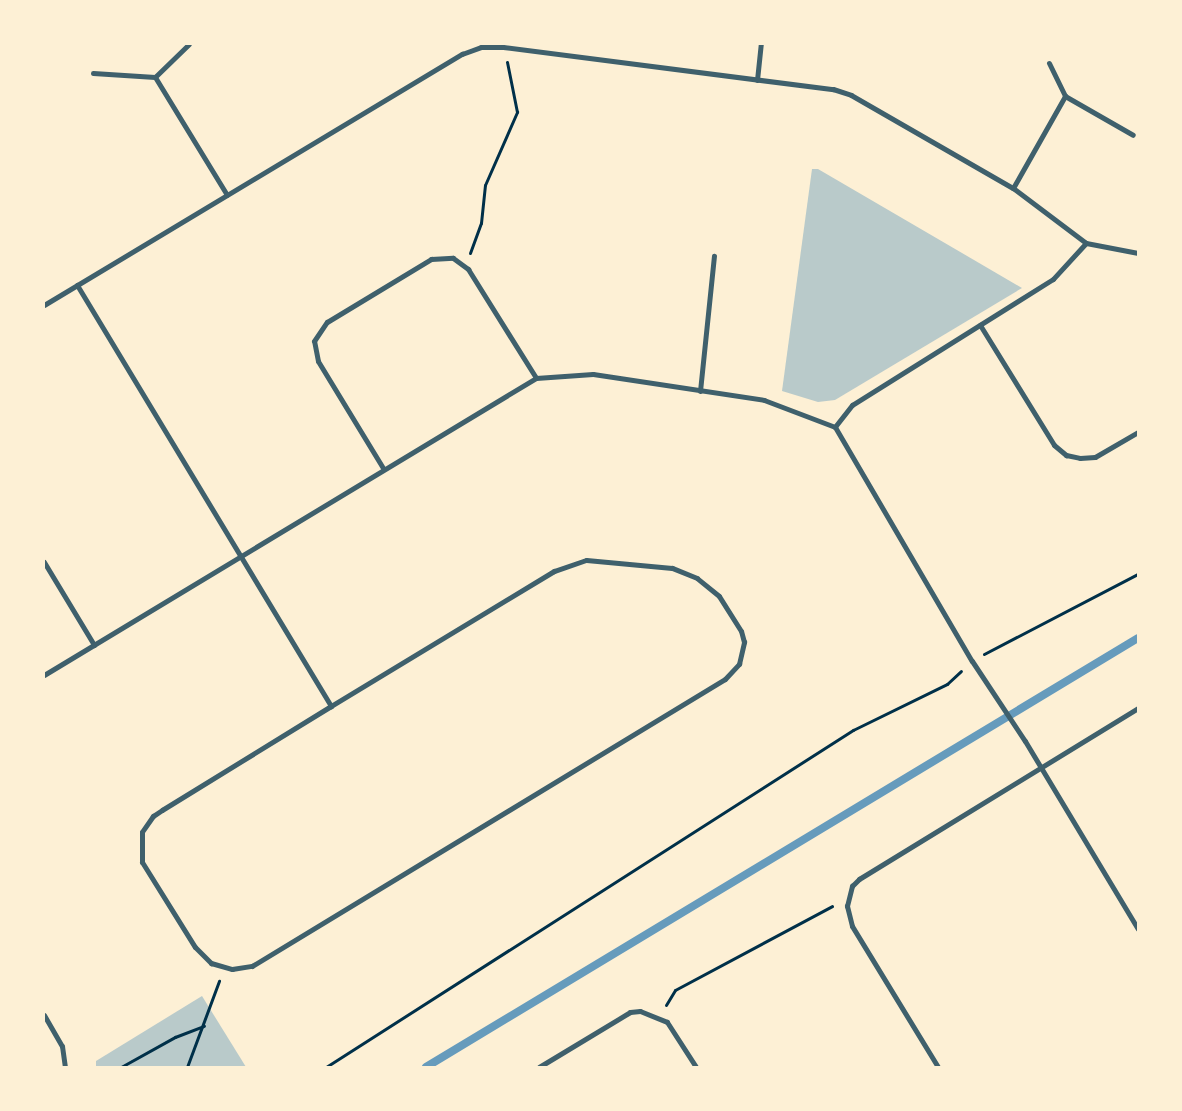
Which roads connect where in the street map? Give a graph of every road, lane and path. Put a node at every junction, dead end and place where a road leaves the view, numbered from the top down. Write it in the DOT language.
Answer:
graph roads {
  1 [pos="189,44"];
  2 [pos="761,44"];
  3 [pos="503,47"];
  4 [pos="1049,63"];
  5 [pos="93,73"];
  6 [pos="155,77"];
  7 [pos="756,80"];
  8 [pos="1065,96"];
  9 [pos="1133,135"];
  10 [pos="1013,188"];
  11 [pos="227,195"];
  12 [pos="1086,243"];
  13 [pos="1138,253"];
  14 [pos="714,256"];
  15 [pos="468,269"];
  16 [pos="77,285"];
  17 [pos="44,305"];
  18 [pos="980,325"];
  19 [pos="536,378"];
  20 [pos="700,391"];
  21 [pos="835,427"];
  22 [pos="1138,432"];
  23 [pos="383,468"];
  24 [pos="240,557"];
  25 [pos="44,562"];
  26 [pos="1138,574"];
  27 [pos="94,645"];
  28 [pos="972,661"];
  29 [pos="44,675"];
  30 [pos="332,706"];
  31 [pos="1138,708"];
  32 [pos="1041,767"];
  33 [pos="847,906"];
  34 [pos="1138,929"];
  35 [pos="223,968"];
  36 [pos="44,1015"];
  37 [pos="659,1017"];
  38 [pos="204,1026"];
  39 [pos="65,1067"];
  40 [pos="121,1067"];
  41 [pos="187,1067"];
  42 [pos="326,1067"];
  43 [pos="539,1067"];
  44 [pos="696,1067"];
  45 [pos="938,1067"];
  1 -- 6 [label="street"];
  2 -- 7 [label="street"];
  3 -- 7 [label="street"];
  3 -- 11 [label="street"];
  3 -- 15 [label="path"];
  4 -- 8 [label="street"];
  5 -- 6 [label="street"];
  6 -- 11 [label="street"];
  7 -- 10 [label="street"];
  8 -- 9 [label="street"];
  8 -- 10 [label="street"];
  10 -- 12 [label="street"];
  11 -- 16 [label="street"];
  12 -- 13 [label="street"];
  12 -- 18 [label="street"];
  14 -- 20 [label="street"];
  15 -- 19 [label="street"];
  15 -- 23 [label="street"];
  16 -- 17 [label="street"];
  16 -- 24 [label="street"];
  18 -- 21 [label="street"];
  18 -- 22 [label="street"];
  19 -- 20 [label="street"];
  19 -- 23 [label="street"];
  20 -- 21 [label="street"];
  21 -- 28 [label="street"];
  23 -- 24 [label="street"];
  24 -- 27 [label="street"];
  24 -- 30 [label="street"];
  25 -- 27 [label="street"];
  26 -- 28 [label="path"];
  27 -- 29 [label="street"];
  28 -- 32 [label="street"];
  28 -- 42 [label="path"];
  30 -- 35 [label="street"];
  30 -- 35 [label="street"];
  31 -- 32 [label="street"];
  32 -- 33 [label="street"];
  32 -- 34 [label="street"];
  33 -- 37 [label="path"];
  33 -- 45 [label="street"];
  35 -- 38 [label="path"];
  36 -- 39 [label="street"];
  37 -- 43 [label="street"];
  37 -- 44 [label="street"];
  38 -- 40 [label="path"];
  38 -- 41 [label="path"];
}
